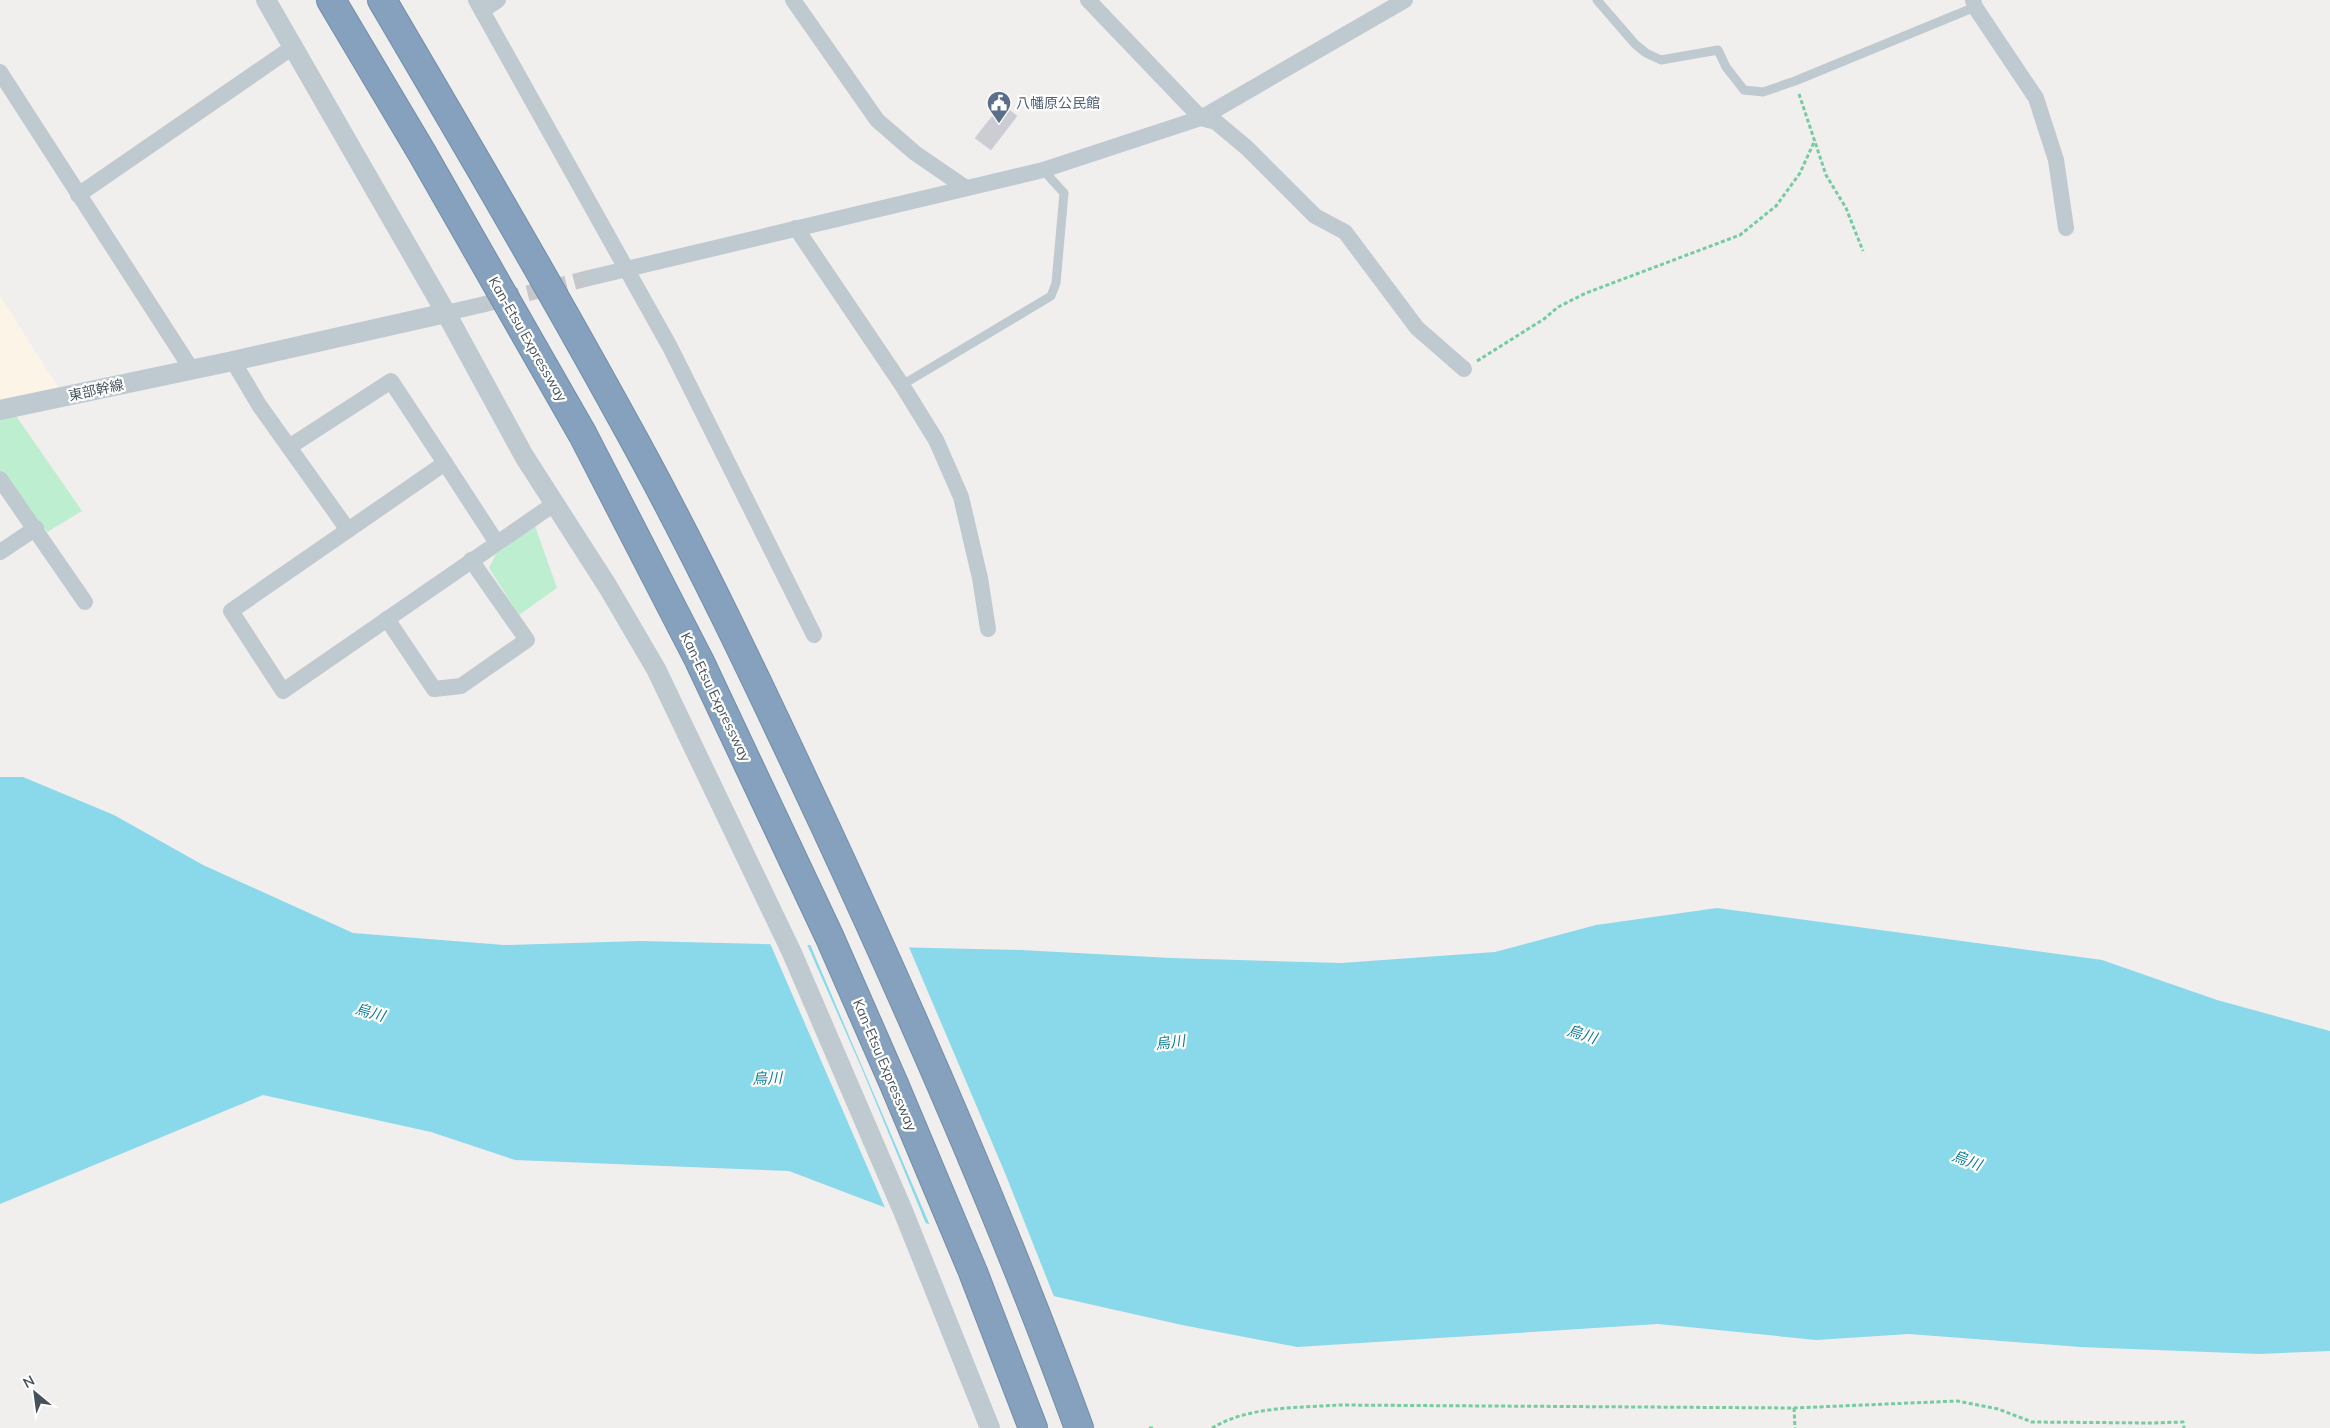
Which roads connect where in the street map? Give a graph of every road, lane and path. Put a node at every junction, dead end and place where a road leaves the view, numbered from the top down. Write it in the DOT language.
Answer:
graph roads {
  1 [pos="266,0"];
  2 [pos="331,0"];
  3 [pos="382,0"];
  4 [pos="498,0"];
  5 [pos="793,0"];
  6 [pos="1088,0"];
  7 [pos="1405,0"];
  8 [pos="1597,0"];
  9 [pos="1974,4"];
  10 [pos="480,5"];
  11 [pos="293,47"];
  12 [pos="0,72"];
  13 [pos="1794,81"];
  14 [pos="1201,118"];
  15 [pos="1814,140"];
  16 [pos="1043,170"];
  17 [pos="966,188"];
  18 [pos="78,195"];
  19 [pos="796,228"];
  20 [pos="2066,228"];
  21 [pos="1863,251"];
  22 [pos="627,270"];
  23 [pos="589,278"];
  24 [pos="481,305"];
  25 [pos="446,313"];
  26 [pos="233,362"];
  27 [pos="1464,369"];
  28 [pos="192,370"];
  29 [pos="902,385"];
  30 [pos="0,410"];
  31 [pos="289,447"];
  32 [pos="445,463"];
  33 [pos="0,479"];
  34 [pos="554,504"];
  35 [pos="36,528"];
  36 [pos="348,530"];
  37 [pos="497,543"];
  38 [pos="0,552"];
  39 [pos="471,560"];
  40 [pos="85,602"];
  41 [pos="387,619"];
  42 [pos="988,629"];
  43 [pos="814,635"];
  44 [pos="1794,1408"];
  45 [pos="990,1428"];
  46 [pos="1033,1428"];
  47 [pos="1079,1428"];
  48 [pos="1149,1428"];
  49 [pos="1153,1428"];
  50 [pos="1212,1428"];
  51 [pos="1795,1428"];
  52 [pos="2184,1428"];
  1 -- 11 [label="street"];
  2 -- 46 [label="highway, Kan-Etsu Expressway"];
  3 -- 47 [label="highway"];
  4 -- 10 [label="street"];
  5 -- 17 [label="street"];
  6 -- 14 [label="street"];
  7 -- 14 [label="street"];
  8 -- 13 [label="lane"];
  9 -- 13 [label="lane"];
  9 -- 20 [label="street"];
  10 -- 22 [label="street"];
  11 -- 18 [label="street"];
  11 -- 25 [label="street"];
  12 -- 18 [label="street"];
  13 -- 15 [label="path"];
  14 -- 16 [label="street"];
  14 -- 27 [label="street"];
  15 -- 21 [label="path"];
  15 -- 27 [label="path"];
  16 -- 17 [label="street"];
  16 -- 29 [label="lane"];
  17 -- 19 [label="street"];
  18 -- 28 [label="street"];
  19 -- 22 [label="street"];
  19 -- 29 [label="street"];
  22 -- 23 [label="street"];
  22 -- 43 [label="street"];
  24 -- 25 [label="street"];
  25 -- 26 [label="street, 東部幹線"];
  25 -- 34 [label="street"];
  26 -- 28 [label="street, 東部幹線"];
  26 -- 31 [label="street"];
  28 -- 30 [label="street, 東部幹線"];
  29 -- 42 [label="street"];
  31 -- 32 [label="street"];
  31 -- 36 [label="street"];
  32 -- 36 [label="street"];
  32 -- 37 [label="street"];
  33 -- 35 [label="street"];
  34 -- 37 [label="street"];
  34 -- 45 [label="street"];
  35 -- 38 [label="street"];
  35 -- 40 [label="street"];
  36 -- 41 [label="street"];
  37 -- 39 [label="street"];
  39 -- 41 [label="street"];
  39 -- 41 [label="street"];
  44 -- 50 [label="path"];
  44 -- 51 [label="path"];
  44 -- 52 [label="path"];
  48 -- 49 [label="path"];
}
